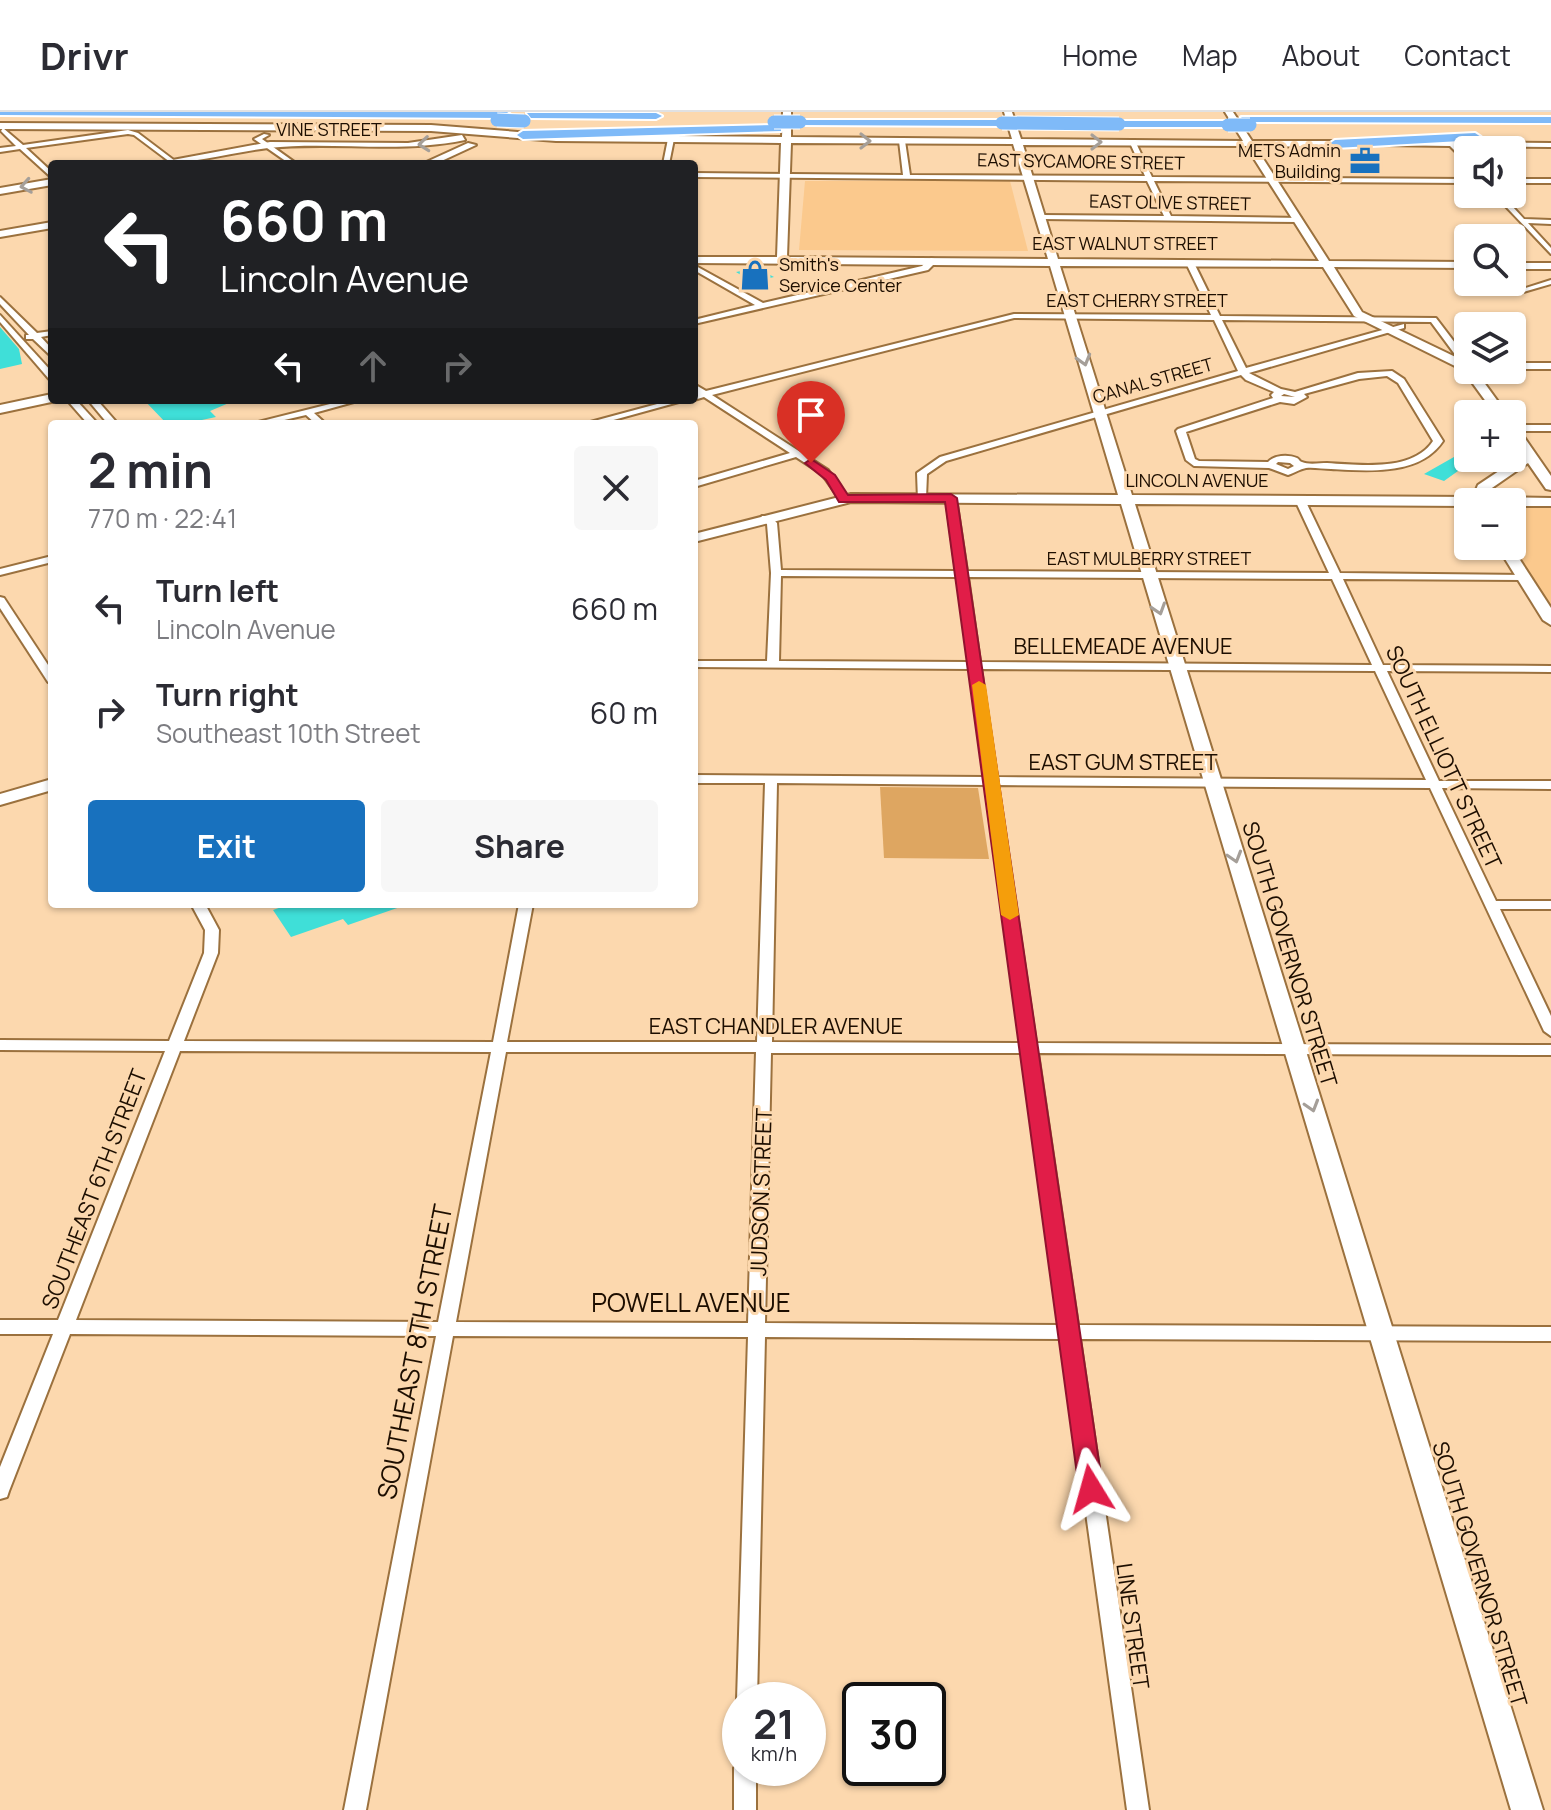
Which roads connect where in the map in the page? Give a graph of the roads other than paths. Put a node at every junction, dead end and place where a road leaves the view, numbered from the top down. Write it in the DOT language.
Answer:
graph roads {
  1 [pos="560,112"];
  2 [pos="1374,112"];
  3 [pos="236,116"];
  4 [pos="525,116"];
  5 [pos="730,116"];
  6 [pos="81,118"];
  7 [pos="1000,119"];
  8 [pos="1227,119"];
  9 [pos="1,121"];
  10 [pos="788,121"];
  11 [pos="1551,121"];
  12 [pos="496,125"];
  13 [pos="461,129"];
  14 [pos="1551,134"];
  15 [pos="523,135"];
  16 [pos="671,139"];
  17 [pos="266,140"];
  18 [pos="787,140"];
  19 [pos="902,141"];
  20 [pos="1018,142"];
  21 [pos="1133,143"];
  22 [pos="1250,143"];
  23 [pos="1335,144"];
  24 [pos="1452,145"];
  25 [pos="1551,145"];
  26 [pos="21,147"];
  27 [pos="0,150"];
  28 [pos="171,160"];
  29 [pos="176,160"];
  30 [pos="289,160"];
  31 [pos="434,160"];
  32 [pos="667,160"];
  33 [pos="48,175"];
  34 [pos="698,175"];
  35 [pos="785,176"];
  36 [pos="907,177"];
  37 [pos="1029,178"];
  38 [pos="1151,179"];
  39 [pos="48,180"];
  40 [pos="1273,180"];
  41 [pos="1454,181"];
  42 [pos="1526,181"];
  43 [pos="1551,181"];
  44 [pos="0,191"];
  45 [pos="1510,208"];
  46 [pos="1042,217"];
  47 [pos="1169,219"];
  48 [pos="1298,220"];
  49 [pos="1522,221"];
  50 [pos="1551,222"];
  51 [pos="48,226"];
  52 [pos="0,234"];
  53 [pos="1551,252"];
  54 [pos="782,258"];
  55 [pos="698,260"];
  56 [pos="934,260"];
  57 [pos="1055,262"];
  58 [pos="1190,263"];
  59 [pos="1326,264"];
  60 [pos="1454,265"];
  61 [pos="1526,266"];
  62 [pos="1551,266"];
  63 [pos="698,269"];
  64 [pos="1551,282"];
  65 [pos="1526,289"];
  66 [pos="0,299"];
  67 [pos="762,306"];
  68 [pos="0,317"];
  69 [pos="1071,317"];
  70 [pos="1216,318"];
  71 [pos="1364,319"];
  72 [pos="1420,320"];
  73 [pos="698,321"];
  74 [pos="1387,330"];
  75 [pos="48,334"];
  76 [pos="36,336"];
  77 [pos="20,339"];
  78 [pos="1454,349"];
  79 [pos="48,350"];
  80 [pos="1454,361"];
  81 [pos="1526,366"];
  82 [pos="1551,366"];
  83 [pos="48,372"];
  84 [pos="1243,372"];
  85 [pos="698,390"];
  86 [pos="705,394"];
  87 [pos="1279,395"];
  88 [pos="698,396"];
  89 [pos="48,399"];
  90 [pos="75,404"];
  91 [pos="96,404"];
  92 [pos="341,404"];
  93 [pos="666,404"];
  94 [pos="0,409"];
  95 [pos="308,412"];
  96 [pos="1100,414"];
  97 [pos="89,420"];
  98 [pos="110,420"];
  99 [pos="273,420"];
  100 [pos="317,420"];
  101 [pos="604,420"];
  102 [pos="1551,428"];
  103 [pos="1526,429"];
  104 [pos="1526,450"];
  105 [pos="797,454"];
  106 [pos="1530,456"];
  107 [pos="698,483"];
  108 [pos="1551,486"];
  109 [pos="1483,488"];
  110 [pos="921,498"];
  111 [pos="951,498"];
  112 [pos="844,499"];
  113 [pos="1127,499"];
  114 [pos="1300,500"];
  115 [pos="1454,501"];
  116 [pos="1526,502"];
  117 [pos="1551,502"];
  118 [pos="766,518"];
  119 [pos="698,537"];
  120 [pos="48,560"];
  121 [pos="1513,560"];
  122 [pos="0,572"];
  123 [pos="776,573"];
  124 [pos="962,574"];
  125 [pos="1148,575"];
  126 [pos="1337,576"];
  127 [pos="1523,577"];
  128 [pos="0,600"];
  129 [pos="1551,620"];
  130 [pos="47,663"];
  131 [pos="698,664"];
  132 [pos="773,664"];
  133 [pos="976,665"];
  134 [pos="1177,667"];
  135 [pos="1379,668"];
  136 [pos="1551,669"];
  137 [pos="698,779"];
  138 [pos="771,780"];
  139 [pos="991,781"];
  140 [pos="1212,782"];
  141 [pos="1435,784"];
  142 [pos="48,785"];
  143 [pos="1551,785"];
  144 [pos="0,800"];
  145 [pos="1492,905"];
  146 [pos="1551,905"];
  147 [pos="200,908"];
  148 [pos="524,908"];
  149 [pos="1551,1031"];
  150 [pos="0,1045"];
  151 [pos="174,1046"];
  152 [pos="500,1047"];
  153 [pos="765,1047"];
  154 [pos="1029,1048"];
  155 [pos="1294,1050"];
  156 [pos="1551,1050"];
  157 [pos="0,1327"];
  158 [pos="64,1327"];
  159 [pos="445,1328"];
  160 [pos="757,1330"];
  161 [pos="1069,1332"];
  162 [pos="1382,1334"];
  163 [pos="1551,1334"];
  164 [pos="0,1491"];
  165 [pos="747,1682"];
  166 [pos="745,1786"];
  167 [pos="355,1810"];
  168 [pos="745,1810"];
  169 [pos="1138,1810"];
  170 [pos="1527,1810"];
  1 -- 4 [label="highway"];
  2 -- 11 [label="highway"];
  3 -- 6 [label="highway"];
  3 -- 9 [label="highway"];
  3 -- 12 [label="highway"];
  4 -- 10 [label="highway"];
  4 -- 12 [label="highway, bridge"];
  5 -- 10 [label="highway"];
  6 -- 9 [label="highway"];
  6 -- 13 [label="highway"];
  7 -- 8 [label="highway, bridge"];
  7 -- 10 [label="highway"];
  7 -- 20 [label="main road, SOUTH GOVERNOR STREET"];
  8 -- 11 [label="highway, bridge"];
  8 -- 22 [label="main road"];
  9 -- 13 [label="main road"];
  9 -- 26 [label="street"];
  10 -- 15 [label="highway"];
  10 -- 18 [label="main road"];
  12 -- 13 [label="main road"];
  12 -- 15 [label="main road"];
  12 -- 17 [label="main road, VINE STREET, one-way"];
  12 -- 31 [label="main road"];
  14 -- 23 [label="highway"];
  15 -- 16 [label="main road"];
  16 -- 18 [label="main road"];
  16 -- 32 [label="street"];
  17 -- 29 [label="main road, VINE STREET"];
  17 -- 30 [label="street"];
  18 -- 19 [label="main road, one-way"];
  18 -- 35 [label="main road"];
  19 -- 20 [label="main road"];
  19 -- 36 [label="street"];
  20 -- 21 [label="main road, one-way"];
  20 -- 37 [label="main road, SOUTH GOVERNOR STREET"];
  21 -- 22 [label="main road"];
  21 -- 38 [label="street"];
  22 -- 23 [label="main road"];
  22 -- 40 [label="main road"];
  23 -- 24 [label="street"];
  24 -- 25 [label="street"];
  26 -- 27 [label="street"];
  26 -- 28 [label="street"];
  26 -- 33 [label="street"];
  34 -- 35 [label="street, EAST SYCAMORE STREET"];
  35 -- 36 [label="street, EAST SYCAMORE STREET"];
  35 -- 54 [label="main road"];
  36 -- 37 [label="street, EAST SYCAMORE STREET"];
  37 -- 38 [label="street, EAST SYCAMORE STREET"];
  37 -- 46 [label="main road, SOUTH GOVERNOR STREET"];
  38 -- 40 [label="street, EAST SYCAMORE STREET"];
  38 -- 47 [label="street"];
  39 -- 44 [label="main road, one-way"];
  40 -- 41 [label="street, EAST SYCAMORE STREET"];
  40 -- 48 [label="main road"];
  42 -- 43 [label="street"];
  45 -- 49 [label="street"];
  46 -- 47 [label="street, EAST OLIVE STREET"];
  46 -- 57 [label="main road, SOUTH GOVERNOR STREET"];
  47 -- 48 [label="street, EAST OLIVE STREET"];
  48 -- 59 [label="main road"];
  49 -- 50 [label="street"];
  49 -- 53 [label="street"];
  51 -- 52 [label="main road"];
  54 -- 55 [label="main road, EAST WALNUT STREET"];
  54 -- 56 [label="main road, EAST WALNUT STREET"];
  56 -- 57 [label="main road, EAST WALNUT STREET"];
  56 -- 67 [label="street"];
  57 -- 58 [label="main road, EAST WALNUT STREET"];
  57 -- 69 [label="main road, SOUTH GOVERNOR STREET"];
  58 -- 59 [label="main road, EAST WALNUT STREET"];
  58 -- 70 [label="street"];
  59 -- 60 [label="main road, EAST WALNUT STREET"];
  59 -- 71 [label="main road"];
  61 -- 62 [label="main road"];
  63 -- 67 [label="street"];
  64 -- 65 [label="street"];
  66 -- 76 [label="street"];
  67 -- 73 [label="street"];
  68 -- 77 [label="street"];
  69 -- 70 [label="street, EAST CHERRY STREET"];
  69 -- 86 [label="street, EAST CHERRY STREET"];
  69 -- 96 [label="main road, SOUTH GOVERNOR STREET, one-way"];
  70 -- 71 [label="street, EAST CHERRY STREET"];
  70 -- 84 [label="street"];
  71 -- 72 [label="street, EAST CHERRY STREET"];
  71 -- 74 [label="main road"];
  72 -- 74 [label="street, CANAL STREET"];
  72 -- 78 [label="street"];
  74 -- 80 [label="main road"];
  74 -- 84 [label="street, CANAL STREET"];
  75 -- 76 [label="street"];
  76 -- 77 [label="street"];
  76 -- 79 [label="street"];
  77 -- 83 [label="street"];
  81 -- 82 [label="street"];
  84 -- 87 [label="street"];
  84 -- 96 [label="street, CANAL STREET"];
  85 -- 86 [label="street"];
  86 -- 88 [label="street, EAST CHERRY STREET"];
  86 -- 105 [label="street"];
  87 -- 87 [label="street"];
  89 -- 94 [label="main road"];
  90 -- 97 [label="street"];
  91 -- 98 [label="street"];
  92 -- 95 [label="street"];
  93 -- 101 [label="street"];
  95 -- 99 [label="street"];
  95 -- 100 [label="street"];
  96 -- 110 [label="street, CANAL STREET"];
  96 -- 113 [label="main road, SOUTH GOVERNOR STREET"];
  102 -- 103 [label="street"];
  104 -- 106 [label="main road"];
  105 -- 107 [label="street"];
  105 -- 112 [label="street"];
  106 -- 108 [label="main road"];
  106 -- 109 [label="main road"];
  110 -- 111 [label="main road, LINCOLN AVENUE"];
  110 -- 112 [label="main road, LINCOLN AVENUE"];
  111 -- 113 [label="main road, LINCOLN AVENUE"];
  111 -- 124 [label="street, LINE STREET"];
  112 -- 118 [label="main road, LINCOLN AVENUE"];
  113 -- 114 [label="main road, LINCOLN AVENUE"];
  113 -- 125 [label="main road, SOUTH GOVERNOR STREET"];
  114 -- 115 [label="main road, LINCOLN AVENUE"];
  114 -- 126 [label="street, SOUTH ELLIOTT STREET"];
  116 -- 117 [label="main road, LINCOLN AVENUE"];
  118 -- 119 [label="main road, LINCOLN AVENUE"];
  118 -- 123 [label="street"];
  120 -- 122 [label="street"];
  121 -- 127 [label="main road"];
  123 -- 124 [label="street, EAST MULBERRY STREET"];
  123 -- 132 [label="street"];
  124 -- 125 [label="street, EAST MULBERRY STREET"];
  124 -- 133 [label="street, LINE STREET"];
  125 -- 126 [label="street, EAST MULBERRY STREET"];
  125 -- 134 [label="main road, SOUTH GOVERNOR STREET, one-way"];
  126 -- 127 [label="street, EAST MULBERRY STREET"];
  126 -- 135 [label="street, SOUTH ELLIOTT STREET"];
  127 -- 129 [label="main road"];
  128 -- 130 [label="street"];
  131 -- 132 [label="street, BELLEMEADE AVENUE"];
  132 -- 133 [label="street, BELLEMEADE AVENUE"];
  133 -- 134 [label="street, BELLEMEADE AVENUE"];
  133 -- 139 [label="street, LINE STREET"];
  134 -- 135 [label="street, BELLEMEADE AVENUE"];
  134 -- 140 [label="main road, SOUTH GOVERNOR STREET"];
  135 -- 136 [label="street, BELLEMEADE AVENUE"];
  135 -- 141 [label="street, SOUTH ELLIOTT STREET"];
  137 -- 138 [label="street, EAST GUM STREET"];
  138 -- 139 [label="street, EAST GUM STREET"];
  138 -- 153 [label="street, JUDSON STREET"];
  139 -- 140 [label="street, EAST GUM STREET"];
  139 -- 154 [label="street, LINE STREET"];
  140 -- 141 [label="street, EAST GUM STREET"];
  140 -- 155 [label="main road, SOUTH GOVERNOR STREET, one-way"];
  141 -- 143 [label="street, EAST GUM STREET"];
  141 -- 145 [label="street, SOUTH ELLIOTT STREET"];
  142 -- 144 [label="main road"];
  145 -- 146 [label="street"];
  145 -- 149 [label="street, SOUTH ELLIOTT STREET"];
  147 -- 151 [label="street, SOUTHEAST 6TH STREET"];
  148 -- 152 [label="street, SOUTHEAST 8TH STREET"];
  150 -- 151 [label="street, EAST CHANDLER AVENUE"];
  151 -- 152 [label="street, EAST CHANDLER AVENUE"];
  151 -- 158 [label="street, SOUTHEAST 6TH STREET"];
  152 -- 153 [label="street, EAST CHANDLER AVENUE"];
  152 -- 159 [label="street, SOUTHEAST 8TH STREET"];
  153 -- 154 [label="street, EAST CHANDLER AVENUE"];
  153 -- 160 [label="street, JUDSON STREET"];
  154 -- 155 [label="street, EAST CHANDLER AVENUE"];
  154 -- 161 [label="street, LINE STREET"];
  155 -- 156 [label="street, EAST CHANDLER AVENUE"];
  155 -- 162 [label="main road, SOUTH GOVERNOR STREET, one-way"];
  157 -- 158 [label="street, POWELL AVENUE"];
  158 -- 159 [label="street, POWELL AVENUE"];
  158 -- 164 [label="street, SOUTHEAST 6TH STREET"];
  159 -- 160 [label="street, POWELL AVENUE"];
  159 -- 167 [label="street, SOUTHEAST 8TH STREET"];
  160 -- 161 [label="street, POWELL AVENUE"];
  160 -- 165 [label="street, JUDSON STREET"];
  161 -- 162 [label="street, POWELL AVENUE"];
  161 -- 169 [label="street, LINE STREET"];
  162 -- 163 [label="street, POWELL AVENUE"];
  162 -- 170 [label="main road, SOUTH GOVERNOR STREET"];
  166 -- 168 [label="street"];
}
